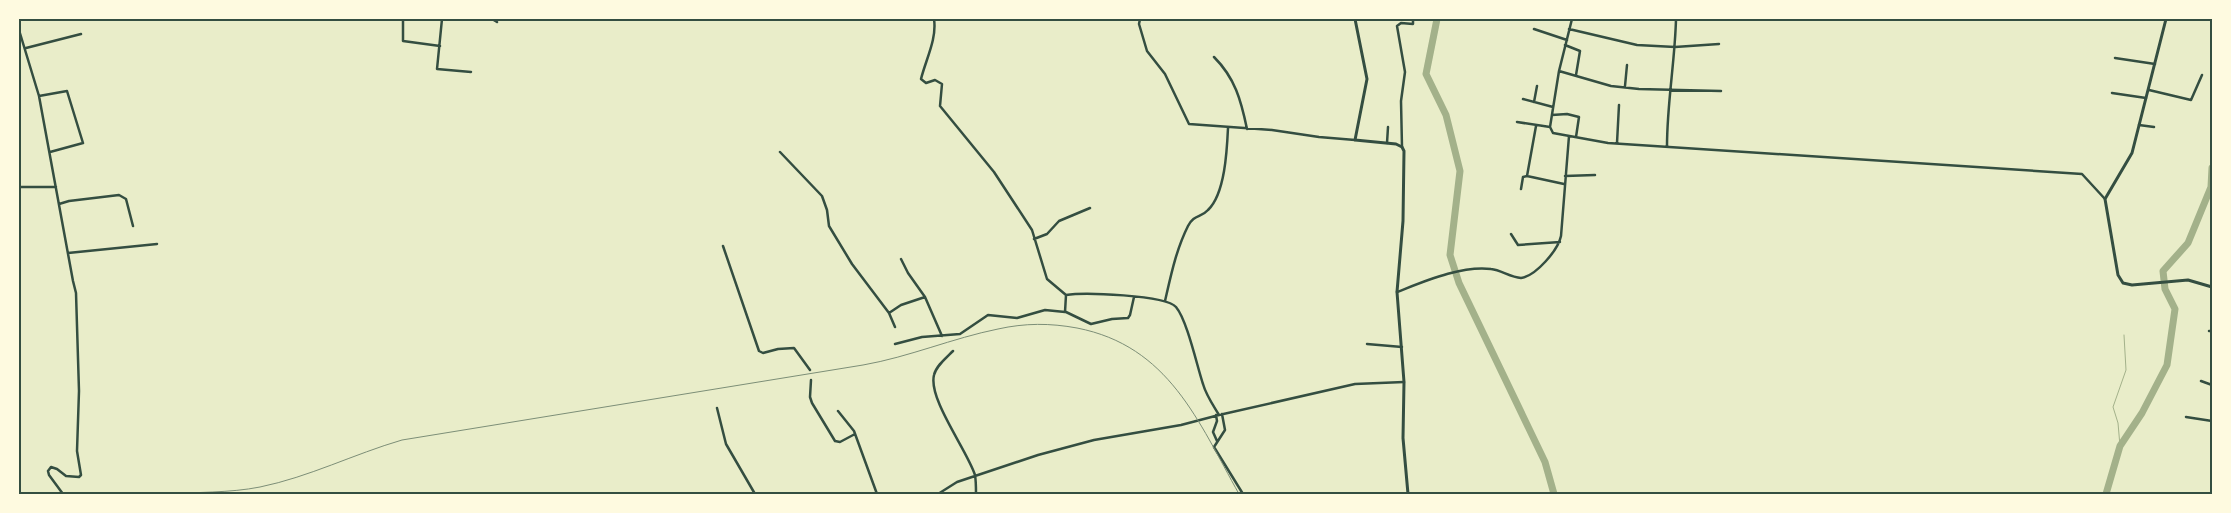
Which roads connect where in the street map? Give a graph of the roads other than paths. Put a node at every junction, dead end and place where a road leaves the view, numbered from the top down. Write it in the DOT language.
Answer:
graph roads {
  1 [pos="403,19"];
  2 [pos="442,19"];
  3 [pos="492,19"];
  4 [pos="934,19"];
  5 [pos="1140,19"];
  6 [pos="1355,19"];
  7 [pos="1413,19"];
  8 [pos="1572,19"];
  9 [pos="1676,19"];
  10 [pos="2166,19"];
  11 [pos="497,22"];
  12 [pos="1534,29"];
  13 [pos="1569,29"];
  14 [pos="19,30"];
  15 [pos="81,34"];
  16 [pos="1567,40"];
  17 [pos="1719,44"];
  18 [pos="1565,45"];
  19 [pos="440,46"];
  20 [pos="1675,47"];
  21 [pos="26,48"];
  22 [pos="1214,57"];
  23 [pos="2115,58"];
  24 [pos="2155,64"];
  25 [pos="1627,65"];
  26 [pos="1559,71"];
  27 [pos="471,72"];
  28 [pos="1576,75"];
  29 [pos="2202,75"];
  30 [pos="1537,86"];
  31 [pos="1625,86"];
  32 [pos="1672,90"];
  33 [pos="2148,90"];
  34 [pos="1721,91"];
  35 [pos="2112,94"];
  36 [pos="39,96"];
  37 [pos="2146,98"];
  38 [pos="1523,99"];
  39 [pos="1534,102"];
  40 [pos="1619,105"];
  41 [pos="1553,107"];
  42 [pos="1552,115"];
  43 [pos="1517,122"];
  44 [pos="2139,125"];
  45 [pos="1536,126"];
  46 [pos="1388,127"];
  47 [pos="1228,128"];
  48 [pos="1550,128"];
  49 [pos="2154,128"];
  50 [pos="1247,129"];
  51 [pos="1569,136"];
  52 [pos="1576,138"];
  53 [pos="1355,140"];
  54 [pos="1387,143"];
  55 [pos="1617,143"];
  56 [pos="1667,146"];
  57 [pos="1402,147"];
  58 [pos="50,152"];
  59 [pos="780,152"];
  60 [pos="1595,175"];
  61 [pos="1527,176"];
  62 [pos="1565,176"];
  63 [pos="1564,184"];
  64 [pos="19,187"];
  65 [pos="56,187"];
  66 [pos="1521,189"];
  67 [pos="2105,199"];
  68 [pos="59,204"];
  69 [pos="1090,208"];
  70 [pos="133,226"];
  71 [pos="1511,234"];
  72 [pos="1034,239"];
  73 [pos="1560,242"];
  74 [pos="158,244"];
  75 [pos="723,246"];
  76 [pos="68,253"];
  77 [pos="901,259"];
  78 [pos="2212,287"];
  79 [pos="1397,292"];
  80 [pos="1066,295"];
  81 [pos="925,297"];
  82 [pos="1134,297"];
  83 [pos="1165,300"];
  84 [pos="1065,312"];
  85 [pos="889,313"];
  86 [pos="895,327"];
  87 [pos="942,336"];
  88 [pos="894,344"];
  89 [pos="1367,344"];
  90 [pos="1402,347"];
  91 [pos="953,351"];
  92 [pos="810,370"];
  93 [pos="812,380"];
  94 [pos="2201,381"];
  95 [pos="1404,382"];
  96 [pos="2212,385"];
  97 [pos="717,408"];
  98 [pos="838,411"];
  99 [pos="1219,415"];
  100 [pos="2186,417"];
  101 [pos="2212,421"];
  102 [pos="855,434"];
  103 [pos="1217,441"];
  104 [pos="975,476"];
  105 [pos="63,494"];
  106 [pos="755,494"];
  107 [pos="877,494"];
  108 [pos="938,494"];
  109 [pos="976,494"];
  110 [pos="1243,494"];
  111 [pos="1408,494"];
  1 -- 19 [label="street"];
  2 -- 19 [label="street"];
  3 -- 11 [label="street"];
  4 -- 72 [label="street"];
  5 -- 47 [label="street"];
  6 -- 53 [label="main road"];
  7 -- 57 [label="street"];
  8 -- 13 [label="street"];
  9 -- 20 [label="street"];
  10 -- 24 [label="main road"];
  12 -- 16 [label="street"];
  13 -- 16 [label="street"];
  13 -- 20 [label="street"];
  14 -- 21 [label="street"];
  15 -- 21 [label="street"];
  16 -- 18 [label="street"];
  17 -- 20 [label="street"];
  18 -- 26 [label="street"];
  18 -- 28 [label="street"];
  19 -- 27 [label="street"];
  20 -- 32 [label="street"];
  21 -- 36 [label="street"];
  22 -- 50 [label="street"];
  23 -- 24 [label="street"];
  24 -- 33 [label="main road"];
  25 -- 31 [label="street"];
  26 -- 28 [label="street"];
  26 -- 41 [label="street"];
  28 -- 31 [label="street"];
  29 -- 33 [label="street"];
  30 -- 39 [label="street"];
  31 -- 32 [label="street"];
  32 -- 34 [label="street"];
  32 -- 56 [label="street"];
  33 -- 37 [label="main road"];
  35 -- 37 [label="street"];
  36 -- 58 [label="street"];
  36 -- 58 [label="street"];
  37 -- 44 [label="main road"];
  38 -- 39 [label="street"];
  39 -- 41 [label="street"];
  40 -- 55 [label="street"];
  41 -- 42 [label="street"];
  42 -- 48 [label="street"];
  42 -- 52 [label="street"];
  43 -- 45 [label="street"];
  44 -- 49 [label="street"];
  44 -- 67 [label="main road"];
  45 -- 48 [label="street"];
  45 -- 61 [label="street"];
  46 -- 54 [label="street"];
  47 -- 50 [label="street"];
  47 -- 83 [label="street"];
  48 -- 51 [label="street"];
  50 -- 53 [label="street"];
  51 -- 52 [label="street"];
  51 -- 62 [label="street"];
  52 -- 55 [label="street"];
  53 -- 54 [label="main road"];
  54 -- 57 [label="main road"];
  55 -- 56 [label="street"];
  56 -- 67 [label="street"];
  57 -- 79 [label="main road"];
  58 -- 65 [label="street"];
  59 -- 85 [label="street"];
  60 -- 62 [label="street"];
  61 -- 63 [label="street"];
  61 -- 66 [label="street"];
  62 -- 63 [label="street"];
  63 -- 73 [label="street"];
  64 -- 65 [label="street"];
  65 -- 68 [label="street"];
  67 -- 78 [label="main road"];
  68 -- 70 [label="street"];
  68 -- 76 [label="street"];
  69 -- 72 [label="street"];
  71 -- 73 [label="street"];
  72 -- 80 [label="street"];
  73 -- 79 [label="street"];
  74 -- 76 [label="street"];
  75 -- 92 [label="street"];
  76 -- 105 [label="street"];
  77 -- 81 [label="street"];
  79 -- 90 [label="main road"];
  80 -- 82 [label="street"];
  80 -- 84 [label="street"];
  81 -- 85 [label="street"];
  81 -- 87 [label="street"];
  82 -- 83 [label="street"];
  82 -- 84 [label="street"];
  83 -- 99 [label="street"];
  84 -- 87 [label="street"];
  85 -- 86 [label="street"];
  87 -- 88 [label="street"];
  89 -- 90 [label="street"];
  90 -- 95 [label="main road"];
  91 -- 104 [label="street"];
  93 -- 102 [label="street"];
  94 -- 96 [label="street"];
  95 -- 99 [label="street"];
  95 -- 111 [label="main road"];
  97 -- 106 [label="street"];
  98 -- 102 [label="street"];
  99 -- 103 [label="street"];
  99 -- 103 [label="street"];
  99 -- 104 [label="street"];
  100 -- 101 [label="street"];
  102 -- 107 [label="street"];
  103 -- 110 [label="street"];
  104 -- 108 [label="street"];
  104 -- 109 [label="street"];
}
